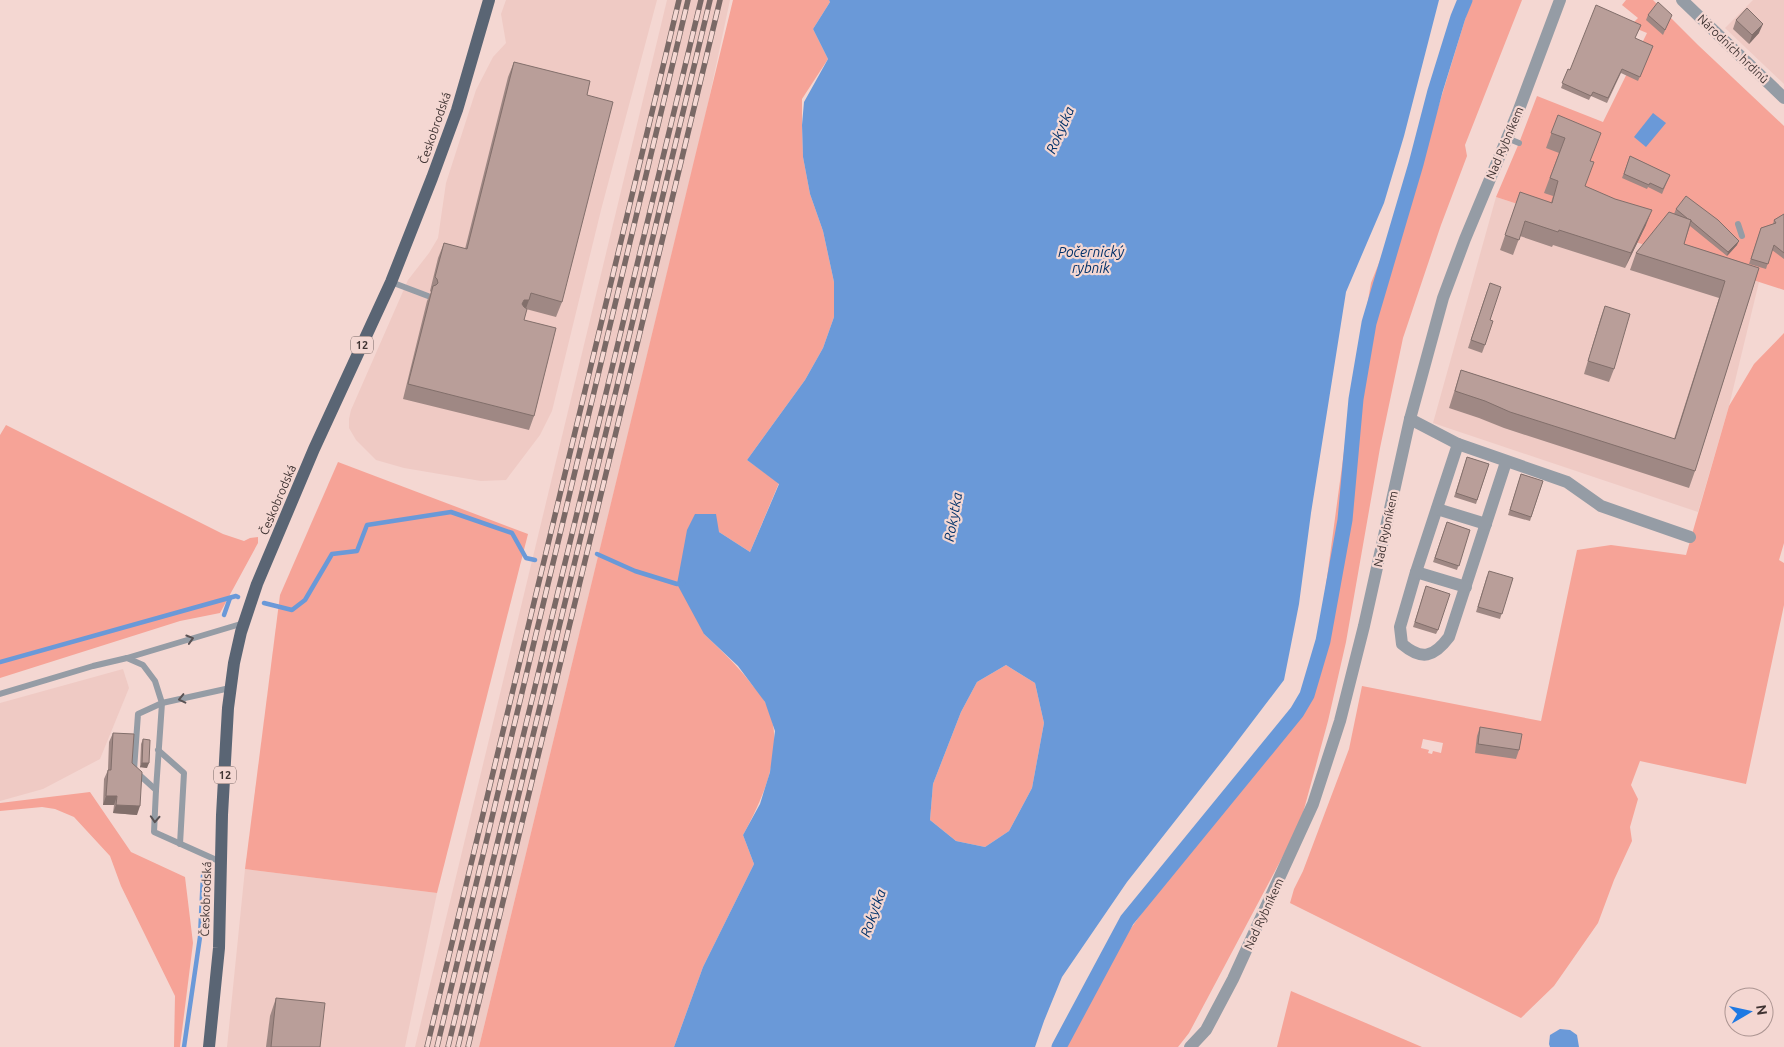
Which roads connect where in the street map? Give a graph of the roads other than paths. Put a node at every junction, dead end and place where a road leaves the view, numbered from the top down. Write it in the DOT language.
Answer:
graph roads {
  1 [pos="489,0"];
  2 [pos="1560,0"];
  3 [pos="1682,0"];
  4 [pos="1784,98"];
  5 [pos="1507,138"];
  6 [pos="1519,143"];
  7 [pos="1738,224"];
  8 [pos="1742,236"];
  9 [pos="391,282"];
  10 [pos="428,296"];
  11 [pos="1410,419"];
  12 [pos="1458,444"];
  13 [pos="1506,462"];
  14 [pos="1437,509"];
  15 [pos="1486,524"];
  16 [pos="1690,536"];
  17 [pos="1416,572"];
  18 [pos="1466,587"];
  19 [pos="244,622"];
  20 [pos="127,658"];
  21 [pos="230,688"];
  22 [pos="0,694"];
  23 [pos="162,704"];
  24 [pos="158,750"];
  25 [pos="156,790"];
  26 [pos="180,844"];
  27 [pos="221,862"];
  28 [pos="209,1044"];
  29 [pos="1190,1047"];
  1 -- 9 [label="main road, Českobrodská / 12"];
  2 -- 5 [label="street, Nad Rybníkem"];
  3 -- 4 [label="street, Národních hrdinů"];
  5 -- 6 [label="lane"];
  5 -- 11 [label="street, Nad Rybníkem"];
  7 -- 8 [label="lane"];
  9 -- 10 [label="lane"];
  9 -- 19 [label="main road, Českobrodská / 12"];
  11 -- 12 [label="street"];
  11 -- 29 [label="street, Nad Rybníkem"];
  12 -- 13 [label="street"];
  12 -- 14 [label="street"];
  13 -- 15 [label="street"];
  13 -- 16 [label="street"];
  14 -- 15 [label="street"];
  14 -- 17 [label="street"];
  15 -- 18 [label="street"];
  17 -- 18 [label="street"];
  17 -- 18 [label="street"];
  20 -- 19 [label="lane, one-way"];
  19 -- 21 [label="main road, Českobrodská / 12"];
  20 -- 22 [label="lane"];
  20 -- 23 [label="lane"];
  21 -- 23 [label="lane, one-way"];
  21 -- 27 [label="main road, Českobrodská / 12"];
  23 -- 24 [label="lane"];
  23 -- 25 [label="lane"];
  24 -- 25 [label="lane"];
  24 -- 26 [label="lane"];
  25 -- 26 [label="lane, one-way"];
  26 -- 27 [label="lane"];
  27 -- 28 [label="main road, Českobrodská / 12"];
}
